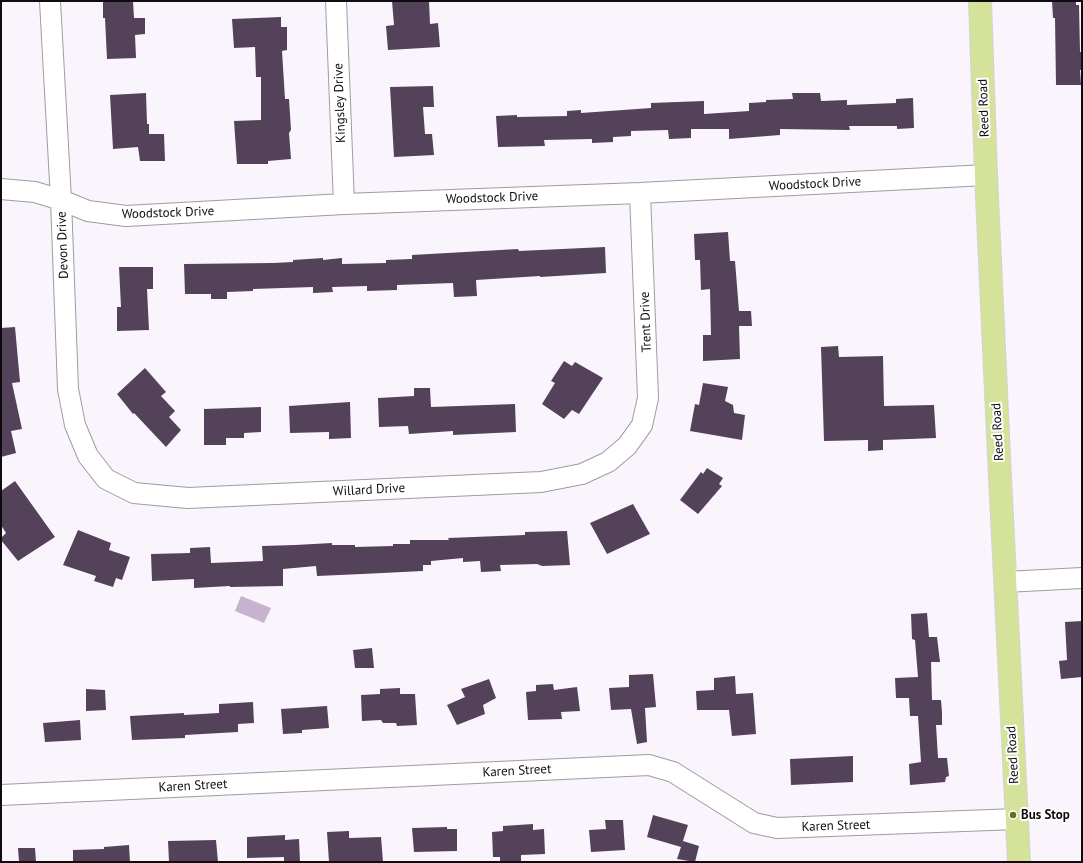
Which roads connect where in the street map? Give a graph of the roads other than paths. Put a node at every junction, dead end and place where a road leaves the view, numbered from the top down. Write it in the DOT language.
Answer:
graph roads {
  1 [pos="50,1"];
  2 [pos="336,1"];
  3 [pos="980,1"];
  4 [pos="986,175"];
  5 [pos="1,189"];
  6 [pos="640,193"];
  7 [pos="61,200"];
  8 [pos="344,204"];
  9 [pos="627,446"];
  10 [pos="106,479"];
  11 [pos="1082,578"];
  12 [pos="1005,582"];
  13 [pos="1,795"];
  14 [pos="1016,819"];
  15 [pos="1019,862"];
  1 -- 7 [label="street, Devon Drive"];
  2 -- 8 [label="street, Kingsley Drive"];
  3 -- 4 [label="main road, Reed Road"];
  4 -- 6 [label="street, Woodstock Drive"];
  4 -- 12 [label="main road, Reed Road"];
  5 -- 7 [label="street, Woodstock Drive"];
  6 -- 8 [label="street, Woodstock Drive"];
  6 -- 9 [label="street, Trent Drive"];
  7 -- 8 [label="street, Woodstock Drive"];
  7 -- 10 [label="street, Devon Drive"];
  9 -- 10 [label="street, Willard Drive"];
  11 -- 12 [label="street"];
  12 -- 14 [label="main road, Reed Road"];
  13 -- 14 [label="street, Karen Street"];
  14 -- 15 [label="main road, Reed Road"];
}
